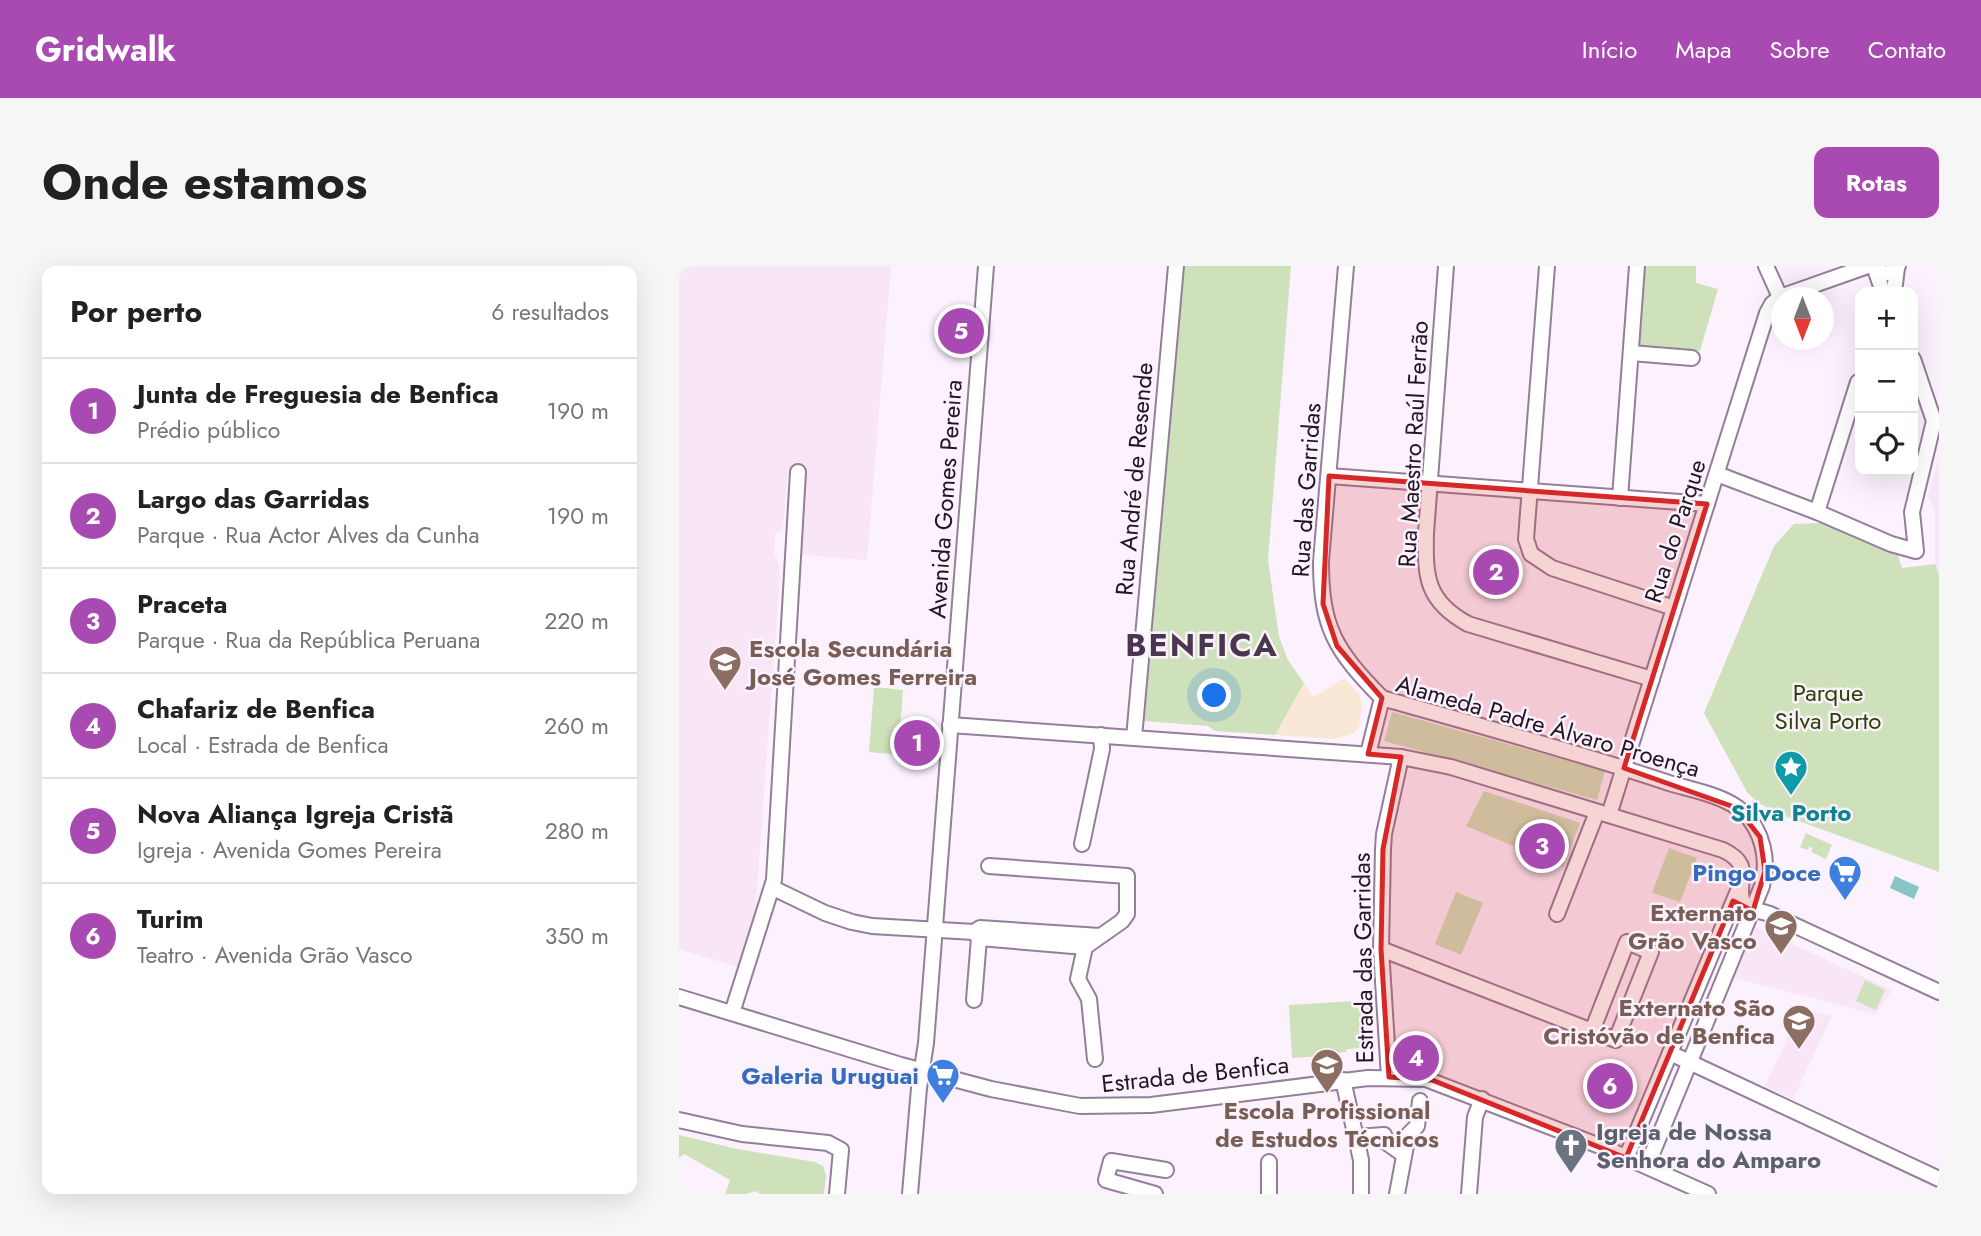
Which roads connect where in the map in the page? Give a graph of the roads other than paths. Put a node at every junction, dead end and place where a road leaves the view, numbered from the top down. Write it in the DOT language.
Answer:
graph roads {
  1 [pos="986,266"];
  2 [pos="1176,266"];
  3 [pos="1346,266"];
  4 [pos="1446,266"];
  5 [pos="1547,266"];
  6 [pos="1637,266"];
  7 [pos="1766,266"];
  8 [pos="1872,267"];
  9 [pos="1898,267"];
  10 [pos="1775,287"];
  11 [pos="1811,287"];
  12 [pos="1881,287"];
  13 [pos="1894,287"];
  14 [pos="1771,306"];
  15 [pos="1631,353"];
  16 [pos="1692,358"];
  17 [pos="1918,375"];
  18 [pos="1855,392"];
  19 [pos="798,472"];
  20 [pos="1717,474"];
  21 [pos="1329,476"];
  22 [pos="1430,484"];
  23 [pos="1530,491"];
  24 [pos="1620,498"];
  25 [pos="1707,505"];
  26 [pos="1817,512"];
  27 [pos="1674,608"];
  28 [pos="1652,679"];
  29 [pos="1382,698"];
  30 [pos="950,725"];
  31 [pos="1101,735"];
  32 [pos="1134,738"];
  33 [pos="1369,754"];
  34 [pos="1401,757"];
  35 [pos="1624,768"];
  36 [pos="1603,814"];
  37 [pos="1082,844"];
  38 [pos="989,866"];
  39 [pos="1743,878"];
  40 [pos="773,888"];
  41 [pos="1753,911"];
  42 [pos="1557,914"];
  43 [pos="935,929"];
  44 [pos="977,935"];
  45 [pos="1100,936"];
  46 [pos="1085,947"];
  47 [pos="1381,949"];
  48 [pos="1939,992"];
  49 [pos="679,997"];
  50 [pos="974,1000"];
  51 [pos="731,1013"];
  52 [pos="1593,1031"];
  53 [pos="1670,1053"];
  54 [pos="1095,1059"];
  55 [pos="1690,1062"];
  56 [pos="921,1070"];
  57 [pos="1389,1077"];
  58 [pos="1343,1080"];
  59 [pos="1482,1099"];
  60 [pos="1420,1101"];
  61 [pos="679,1120"];
  62 [pos="1356,1137"];
  63 [pos="1404,1155"];
  64 [pos="1626,1158"];
  65 [pos="1269,1163"];
  66 [pos="1647,1166"];
  67 [pos="1166,1170"];
  68 [pos="1939,1179"];
  69 [pos="837,1194"];
  70 [pos="910,1194"];
  71 [pos="1155,1194"];
  72 [pos="1269,1194"];
  73 [pos="1361,1194"];
  74 [pos="1397,1194"];
  75 [pos="1469,1194"];
  76 [pos="1708,1194"];
  1 -- 30 [label="street, Avenida Gomes Pereira"];
  2 -- 32 [label="street, Rua André de Resende"];
  3 -- 21 [label="street, Rua das Garridas"];
  4 -- 22 [label="street, Rua Maestro Raúl Ferrão"];
  5 -- 23 [label="street"];
  6 -- 15 [label="street"];
  7 -- 10 [label="street"];
  8 -- 9 [label="street"];
  8 -- 11 [label="street"];
  8 -- 12 [label="street"];
  9 -- 13 [label="street"];
  14 -- 20 [label="street, Rua do Parque"];
  15 -- 16 [label="street"];
  15 -- 24 [label="street"];
  17 -- 26 [label="street"];
  18 -- 26 [label="street"];
  19 -- 40 [label="street"];
  20 -- 25 [label="street, Rua do Parque"];
  20 -- 26 [label="street"];
  21 -- 22 [label="street"];
  21 -- 29 [label="street, Rua das Garridas"];
  22 -- 23 [label="street"];
  22 -- 28 [label="street, Rua Maestro Raúl Ferrão"];
  23 -- 24 [label="street"];
  23 -- 27 [label="street"];
  24 -- 25 [label="street"];
  25 -- 27 [label="street, Rua do Parque"];
  27 -- 28 [label="street, Rua do Parque"];
  28 -- 35 [label="street, Rua do Parque"];
  29 -- 33 [label="street, Alameda Padre Álvaro Proença"];
  29 -- 35 [label="street, Alameda Padre Álvaro Proença"];
  30 -- 31 [label="street"];
  30 -- 43 [label="street, Avenida Gomes Pereira"];
  31 -- 32 [label="street"];
  31 -- 37 [label="street"];
  32 -- 33 [label="street"];
  33 -- 34 [label="street"];
  34 -- 36 [label="street"];
  34 -- 47 [label="street, Estrada das Garridas"];
  35 -- 36 [label="street, Rua do Parque"];
  35 -- 41 [label="street, Alameda Padre Álvaro Proença"];
  36 -- 39 [label="street"];
  36 -- 42 [label="street, Rua do Parque"];
  38 -- 45 [label="street"];
  39 -- 41 [label="street"];
  39 -- 53 [label="street"];
  40 -- 43 [label="street"];
  40 -- 51 [label="street"];
  41 -- 48 [label="street"];
  41 -- 55 [label="street, Alameda Padre Álvaro Proença"];
  43 -- 44 [label="street"];
  43 -- 56 [label="street, Avenida Gomes Pereira"];
  44 -- 45 [label="street"];
  44 -- 46 [label="street"];
  44 -- 50 [label="street"];
  45 -- 46 [label="street"];
  46 -- 54 [label="street"];
  47 -- 52 [label="street"];
  47 -- 57 [label="street, Estrada das Garridas"];
  49 -- 51 [label="street, Estrada de Benfica"];
  51 -- 56 [label="street, Estrada de Benfica"];
  52 -- 52 [label="street"];
  53 -- 55 [label="street"];
  53 -- 64 [label="street"];
  55 -- 66 [label="street, Alameda Padre Álvaro Proença"];
  55 -- 68 [label="street"];
  56 -- 58 [label="street, Estrada de Benfica"];
  56 -- 70 [label="street, Avenida Gomes Pereira"];
  57 -- 58 [label="street, Estrada de Benfica"];
  57 -- 59 [label="street, Estrada de Benfica"];
  58 -- 62 [label="street"];
  59 -- 64 [label="street, Estrada de Benfica"];
  59 -- 75 [label="street"];
  60 -- 63 [label="street"];
  61 -- 69 [label="street"];
  62 -- 63 [label="street"];
  62 -- 73 [label="street"];
  63 -- 74 [label="street"];
  64 -- 66 [label="street, Estrada de Benfica"];
  65 -- 72 [label="street"];
  66 -- 76 [label="street, Estrada de Benfica"];
  67 -- 71 [label="street"];
}
